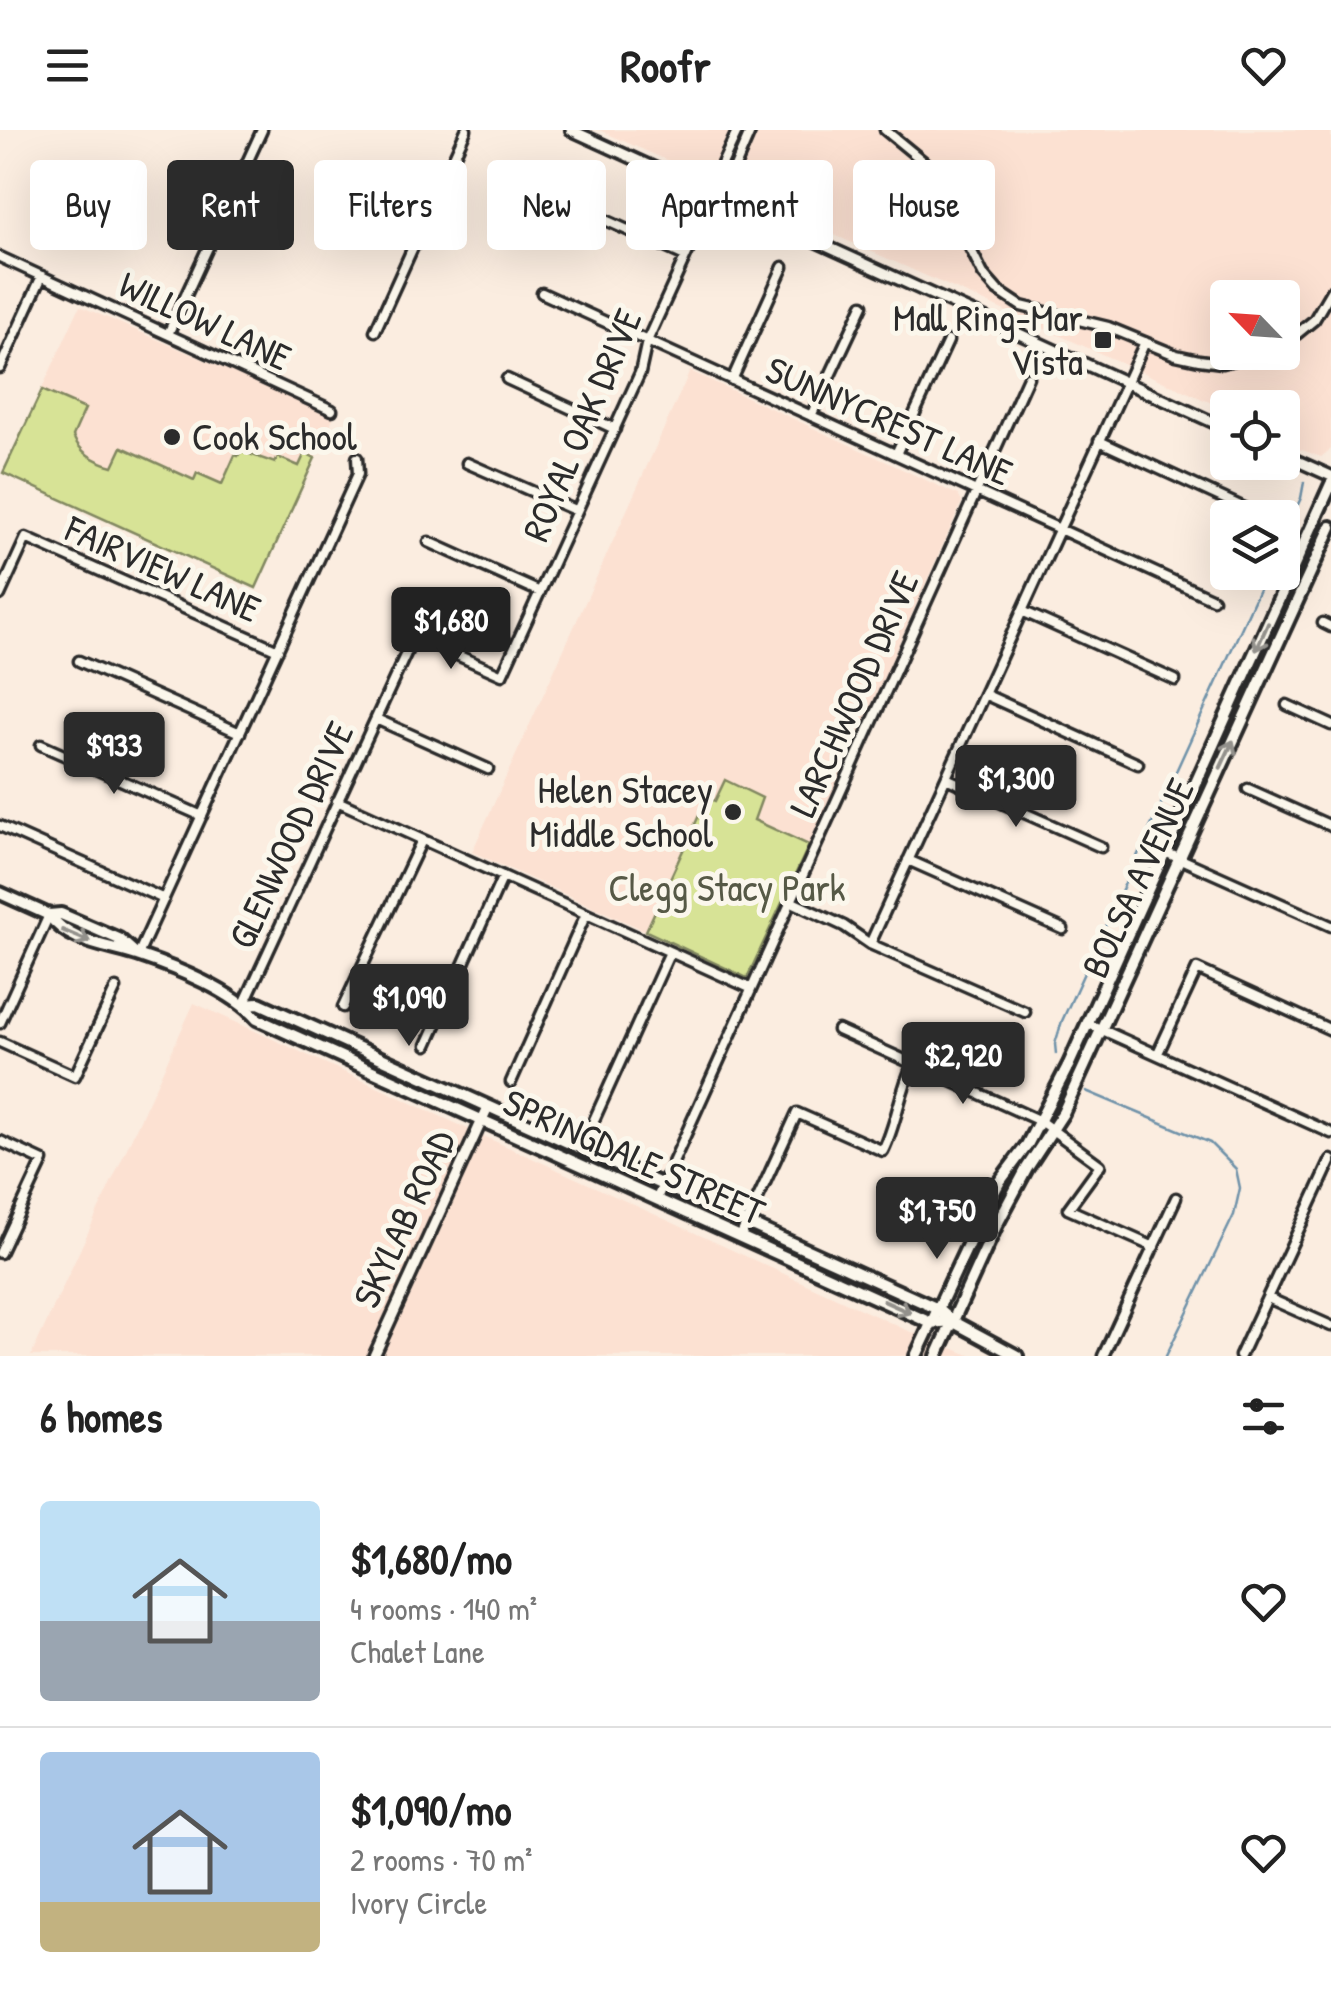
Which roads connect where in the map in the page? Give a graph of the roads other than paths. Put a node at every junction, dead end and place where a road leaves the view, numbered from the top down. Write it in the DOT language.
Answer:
graph roads {
  1 [pos="262,130"];
  2 [pos="466,130"];
  3 [pos="571,130"];
  4 [pos="738,130"];
  5 [pos="752,130"];
  6 [pos="884,130"];
  7 [pos="635,160"];
  8 [pos="724,160"];
  9 [pos="738,160"];
  10 [pos="606,221"];
  11 [pos="688,250"];
  12 [pos="831,250"];
  13 [pos="685,256"];
  14 [pos="0,257"];
  15 [pos="783,267"];
  16 [pos="42,276"];
  17 [pos="1331,291"];
  18 [pos="542,293"];
  19 [pos="863,305"];
  20 [pos="375,331"];
  21 [pos="1300,331"];
  22 [pos="168,334"];
  23 [pos="647,341"];
  24 [pos="948,341"];
  25 [pos="1145,342"];
  26 [pos="1210,361"];
  27 [pos="0,368"];
  28 [pos="1028,377"];
  29 [pos="507,379"];
  30 [pos="732,380"];
  31 [pos="1126,382"];
  32 [pos="332,410"];
  33 [pos="811,416"];
  34 [pos="1210,421"];
  35 [pos="615,429"];
  36 [pos="1099,441"];
  37 [pos="896,454"];
  38 [pos="357,458"];
  39 [pos="1300,462"];
  40 [pos="467,463"];
  41 [pos="1331,476"];
  42 [pos="1331,484"];
  43 [pos="976,491"];
  44 [pos="1226,500"];
  45 [pos="578,510"];
  46 [pos="1331,527"];
  47 [pos="1060,529"];
  48 [pos="430,542"];
  49 [pos="4,577"];
  50 [pos="540,592"];
  51 [pos="0,595"];
  52 [pos="1213,599"];
  53 [pos="1022,611"];
  54 [pos="414,636"];
  55 [pos="278,650"];
  56 [pos="79,661"];
  57 [pos="1175,680"];
  58 [pos="984,694"];
  59 [pos="1286,705"];
  60 [pos="376,719"];
  61 [pos="1331,725"];
  62 [pos="240,733"];
  63 [pos="41,745"];
  64 [pos="1138,764"];
  65 [pos="488,769"];
  66 [pos="946,778"];
  67 [pos="1248,789"];
  68 [pos="338,801"];
  69 [pos="202,816"];
  70 [pos="0,826"];
  71 [pos="1331,826"];
  72 [pos="422,840"];
  73 [pos="1100,847"];
  74 [pos="1165,852"];
  75 [pos="1180,858"];
  76 [pos="908,860"];
  77 [pos="503,876"];
  78 [pos="0,892"];
  79 [pos="164,899"];
  80 [pos="790,901"];
  81 [pos="50,914"];
  82 [pos="586,914"];
  83 [pos="1331,926"];
  84 [pos="1063,929"];
  85 [pos="870,944"];
  86 [pos="670,952"];
  87 [pos="138,955"];
  88 [pos="116,988"];
  89 [pos="750,988"];
  90 [pos="244,1004"];
  91 [pos="344,1007"];
  92 [pos="1024,1012"];
  93 [pos="289,1018"];
  94 [pos="0,1023"];
  95 [pos="1087,1023"];
  96 [pos="275,1026"];
  97 [pos="1102,1029"];
  98 [pos="838,1030"];
  99 [pos="1331,1030"];
  100 [pos="0,1042"];
  101 [pos="427,1045"];
  102 [pos="1158,1053"];
  103 [pos="913,1064"];
  104 [pos="511,1082"];
  105 [pos="488,1107"];
  106 [pos="594,1120"];
  107 [pos="1040,1120"];
  108 [pos="481,1122"];
  109 [pos="1054,1129"];
  110 [pos="1331,1133"];
  111 [pos="0,1141"];
  112 [pos="1331,1160"];
  113 [pos="661,1184"];
  114 [pos="657,1198"];
  115 [pos="1176,1198"];
  116 [pos="746,1223"];
  117 [pos="740,1237"];
  118 [pos="1154,1246"];
  119 [pos="0,1253"];
  120 [pos="1268,1298"];
  121 [pos="938,1309"];
  122 [pos="952,1321"];
  123 [pos="932,1323"];
  124 [pos="1331,1326"];
  125 [pos="374,1356"];
  126 [pos="916,1356"];
  127 [pos="936,1356"];
  128 [pos="1018,1356"];
  129 [pos="1103,1356"];
  130 [pos="1240,1356"];
  1 -- 22 [label="street"];
  2 -- 20 [label="street"];
  3 -- 7 [label="street"];
  4 -- 8 [label="street"];
  5 -- 9 [label="street"];
  6 -- 25 [label="street"];
  10 -- 13 [label="street"];
  11 -- 13 [label="street, ROYAL OAK DRIVE"];
  12 -- 31 [label="street"];
  13 -- 23 [label="street, ROYAL OAK DRIVE"];
  14 -- 16 [label="street, WILLOW LANE"];
  15 -- 30 [label="street"];
  16 -- 22 [label="street, WILLOW LANE"];
  16 -- 27 [label="street"];
  17 -- 21 [label="street"];
  18 -- 23 [label="street, SUNNYCREST LANE"];
  19 -- 33 [label="street"];
  22 -- 32 [label="street, WILLOW LANE"];
  23 -- 30 [label="street, SUNNYCREST LANE"];
  23 -- 35 [label="street, ROYAL OAK DRIVE"];
  24 -- 37 [label="street"];
  25 -- 26 [label="street"];
  25 -- 31 [label="street"];
  28 -- 43 [label="street, LARCHWOOD DRIVE"];
  29 -- 35 [label="street"];
  30 -- 33 [label="street, SUNNYCREST LANE"];
  31 -- 34 [label="street"];
  31 -- 36 [label="street"];
  33 -- 37 [label="street, SUNNYCREST LANE"];
  35 -- 45 [label="street, ROYAL OAK DRIVE"];
  36 -- 44 [label="street"];
  36 -- 47 [label="street"];
  37 -- 43 [label="street, SUNNYCREST LANE"];
  38 -- 55 [label="street"];
  39 -- 41 [label="street"];
  40 -- 45 [label="street"];
  42 -- 74 [label="main road, BOLSA AVENUE, one-way"];
  43 -- 47 [label="street, SUNNYCREST LANE"];
  43 -- 80 [label="street, LARCHWOOD DRIVE"];
  45 -- 50 [label="street, ROYAL OAK DRIVE"];
  75 -- 46 [label="main road, BOLSA AVENUE, one-way"];
  47 -- 52 [label="street, SUNNYCREST LANE"];
  47 -- 53 [label="street"];
  48 -- 50 [label="street"];
  49 -- 51 [label="street"];
  49 -- 55 [label="street, FAIRVIEW LANE"];
  50 -- 54 [label="street, ROYAL OAK DRIVE"];
  53 -- 57 [label="street"];
  53 -- 58 [label="street"];
  54 -- 60 [label="street, GLENWOOD DRIVE"];
  55 -- 62 [label="street"];
  56 -- 62 [label="street"];
  58 -- 64 [label="street"];
  58 -- 66 [label="street"];
  59 -- 61 [label="street"];
  60 -- 65 [label="street"];
  60 -- 68 [label="street, GLENWOOD DRIVE"];
  62 -- 69 [label="street"];
  63 -- 69 [label="street"];
  66 -- 73 [label="street"];
  66 -- 76 [label="street"];
  67 -- 71 [label="street"];
  68 -- 72 [label="street"];
  68 -- 90 [label="street, GLENWOOD DRIVE"];
  69 -- 79 [label="street"];
  70 -- 79 [label="street"];
  72 -- 77 [label="street"];
  72 -- 91 [label="street"];
  74 -- 75 [label="street"];
  74 -- 95 [label="main road, BOLSA AVENUE"];
  75 -- 83 [label="street"];
  75 -- 97 [label="main road, BOLSA AVENUE"];
  76 -- 84 [label="street"];
  76 -- 85 [label="street"];
  77 -- 82 [label="street"];
  77 -- 101 [label="street"];
  78 -- 81 [label="main road, SPRINGDALE STREET"];
  79 -- 87 [label="street"];
  80 -- 85 [label="street"];
  80 -- 89 [label="street, LARCHWOOD DRIVE"];
  81 -- 87 [label="main road, SPRINGDALE STREET"];
  81 -- 94 [label="street"];
  82 -- 86 [label="street"];
  82 -- 104 [label="street"];
  85 -- 92 [label="street"];
  86 -- 89 [label="street"];
  86 -- 106 [label="street"];
  87 -- 90 [label="main road, SPRINGDALE STREET"];
  88 -- 100 [label="street"];
  89 -- 113 [label="street, LARCHWOOD DRIVE"];
  90 -- 93 [label="main road, SPRINGDALE STREET"];
  90 -- 96 [label="main road, SPRINGDALE STREET"];
  93 -- 96 [label="main road"];
  93 -- 105 [label="main road, SPRINGDALE STREET"];
  95 -- 97 [label="street"];
  95 -- 107 [label="main road, BOLSA AVENUE"];
  96 -- 108 [label="main road, SPRINGDALE STREET"];
  97 -- 102 [label="street"];
  97 -- 109 [label="main road, BOLSA AVENUE"];
  98 -- 103 [label="street"];
  99 -- 102 [label="street"];
  102 -- 110 [label="street"];
  103 -- 107 [label="street"];
  103 -- 116 [label="street"];
  105 -- 108 [label="street, SKYLAB ROAD"];
  105 -- 113 [label="main road, SPRINGDALE STREET"];
  107 -- 109 [label="street"];
  107 -- 121 [label="main road, BOLSA AVENUE"];
  108 -- 114 [label="main road, SPRINGDALE STREET"];
  108 -- 125 [label="street, SKYLAB ROAD"];
  109 -- 118 [label="street"];
  109 -- 122 [label="main road, BOLSA AVENUE"];
  111 -- 119 [label="street"];
  112 -- 120 [label="street"];
  113 -- 114 [label="street, LARCHWOOD DRIVE"];
  113 -- 116 [label="main road, SPRINGDALE STREET"];
  114 -- 117 [label="main road, SPRINGDALE STREET"];
  115 -- 118 [label="street"];
  116 -- 117 [label="street"];
  116 -- 121 [label="main road, SPRINGDALE STREET"];
  117 -- 123 [label="main road, SPRINGDALE STREET, one-way"];
  118 -- 129 [label="street"];
  120 -- 124 [label="street"];
  120 -- 130 [label="street"];
  121 -- 122 [label="main road, SPRINGDALE STREET"];
  121 -- 123 [label="main road, BOLSA AVENUE"];
  122 -- 123 [label="main road, SPRINGDALE STREET"];
  122 -- 127 [label="main road, BOLSA AVENUE"];
  122 -- 128 [label="main road, SPRINGDALE STREET"];
  123 -- 126 [label="main road, BOLSA AVENUE"];
}
